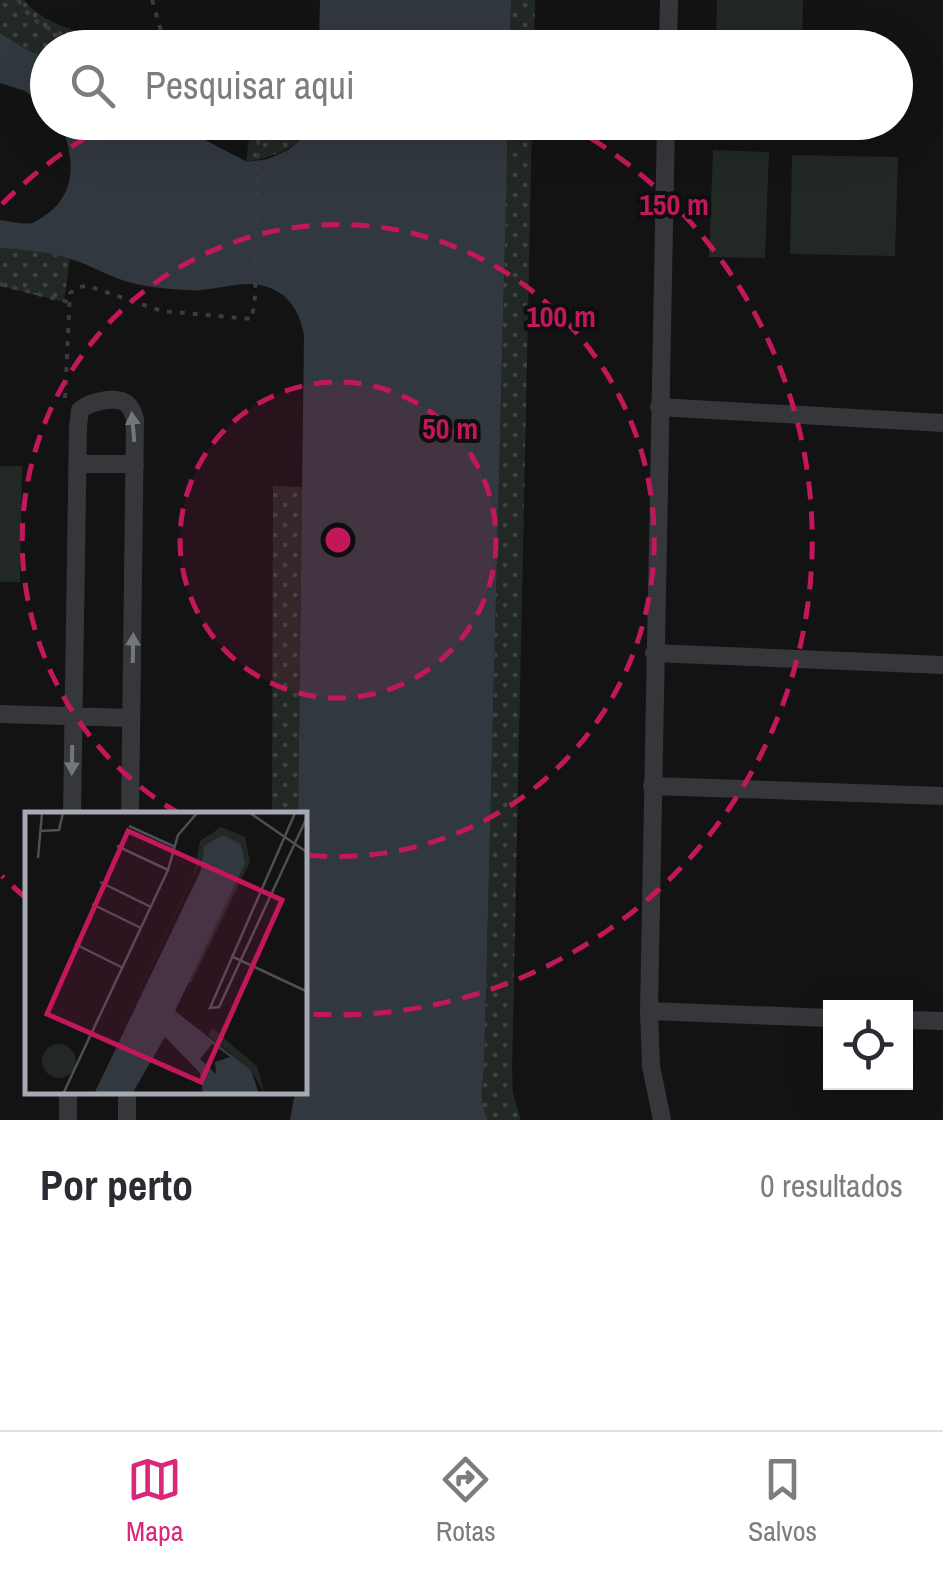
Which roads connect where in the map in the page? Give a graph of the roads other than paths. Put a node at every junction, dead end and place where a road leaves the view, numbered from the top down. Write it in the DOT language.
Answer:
graph roads {
  1 [pos="669,0"];
  2 [pos="668,30"];
  3 [pos="666,140"];
  4 [pos="659,407"];
  5 [pos="943,422"];
  6 [pos="77,464"];
  7 [pos="135,464"];
  8 [pos="654,652"];
  9 [pos="943,666"];
  10 [pos="0,714"];
  11 [pos="73,716"];
  12 [pos="131,718"];
  13 [pos="652,786"];
  14 [pos="943,796"];
  15 [pos="72,812"];
  16 [pos="130,812"];
  17 [pos="649,1011"];
  18 [pos="823,1018"];
  19 [pos="913,1020"];
  20 [pos="943,1021"];
  21 [pos="662,1120"];
  1 -- 2 [label="street"];
  3 -- 4 [label="street"];
  4 -- 5 [label="street"];
  4 -- 8 [label="street"];
  6 -- 7 [label="street"];
  7 -- 6 [label="street, one-way"];
  6 -- 11 [label="street"];
  12 -- 7 [label="street, one-way"];
  8 -- 9 [label="street"];
  8 -- 13 [label="street"];
  10 -- 11 [label="street"];
  11 -- 12 [label="street"];
  11 -- 15 [label="street, one-way"];
  12 -- 16 [label="street"];
  13 -- 14 [label="street"];
  13 -- 17 [label="street"];
  17 -- 18 [label="street"];
  17 -- 21 [label="street"];
  19 -- 20 [label="street"];
}
